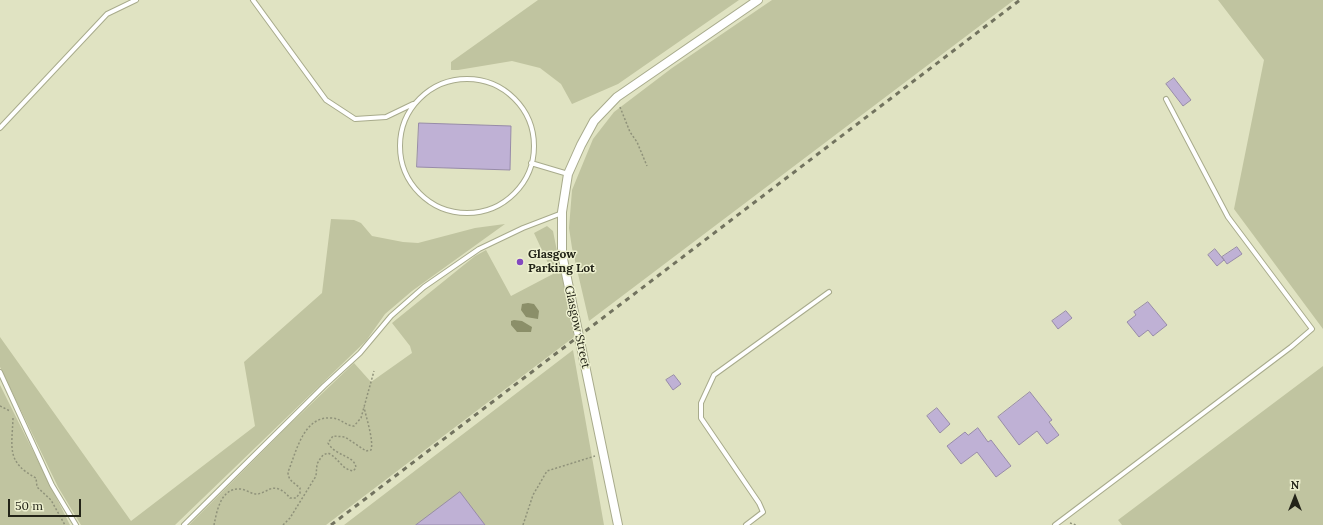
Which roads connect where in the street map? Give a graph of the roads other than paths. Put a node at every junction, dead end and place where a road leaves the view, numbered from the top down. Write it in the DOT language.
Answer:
graph roads {
  1 [pos="136,0"];
  2 [pos="253,0"];
  3 [pos="758,0"];
  4 [pos="1166,100"];
  5 [pos="415,103"];
  6 [pos="0,128"];
  7 [pos="531,163"];
  8 [pos="568,174"];
  9 [pos="562,212"];
  10 [pos="829,292"];
  11 [pos="0,372"];
  12 [pos="76,525"];
  13 [pos="184,525"];
  14 [pos="618,525"];
  15 [pos="746,525"];
  16 [pos="1055,525"];
  1 -- 6 [label="lane"];
  2 -- 5 [label="lane"];
  3 -- 8 [label="street, Glasgow Street"];
  4 -- 16 [label="lane"];
  5 -- 7 [label="lane"];
  5 -- 7 [label="lane"];
  7 -- 8 [label="lane"];
  8 -- 9 [label="street, Glasgow Street"];
  9 -- 13 [label="lane"];
  9 -- 14 [label="street, Glasgow Street"];
  10 -- 15 [label="lane"];
  11 -- 12 [label="lane"];
}
